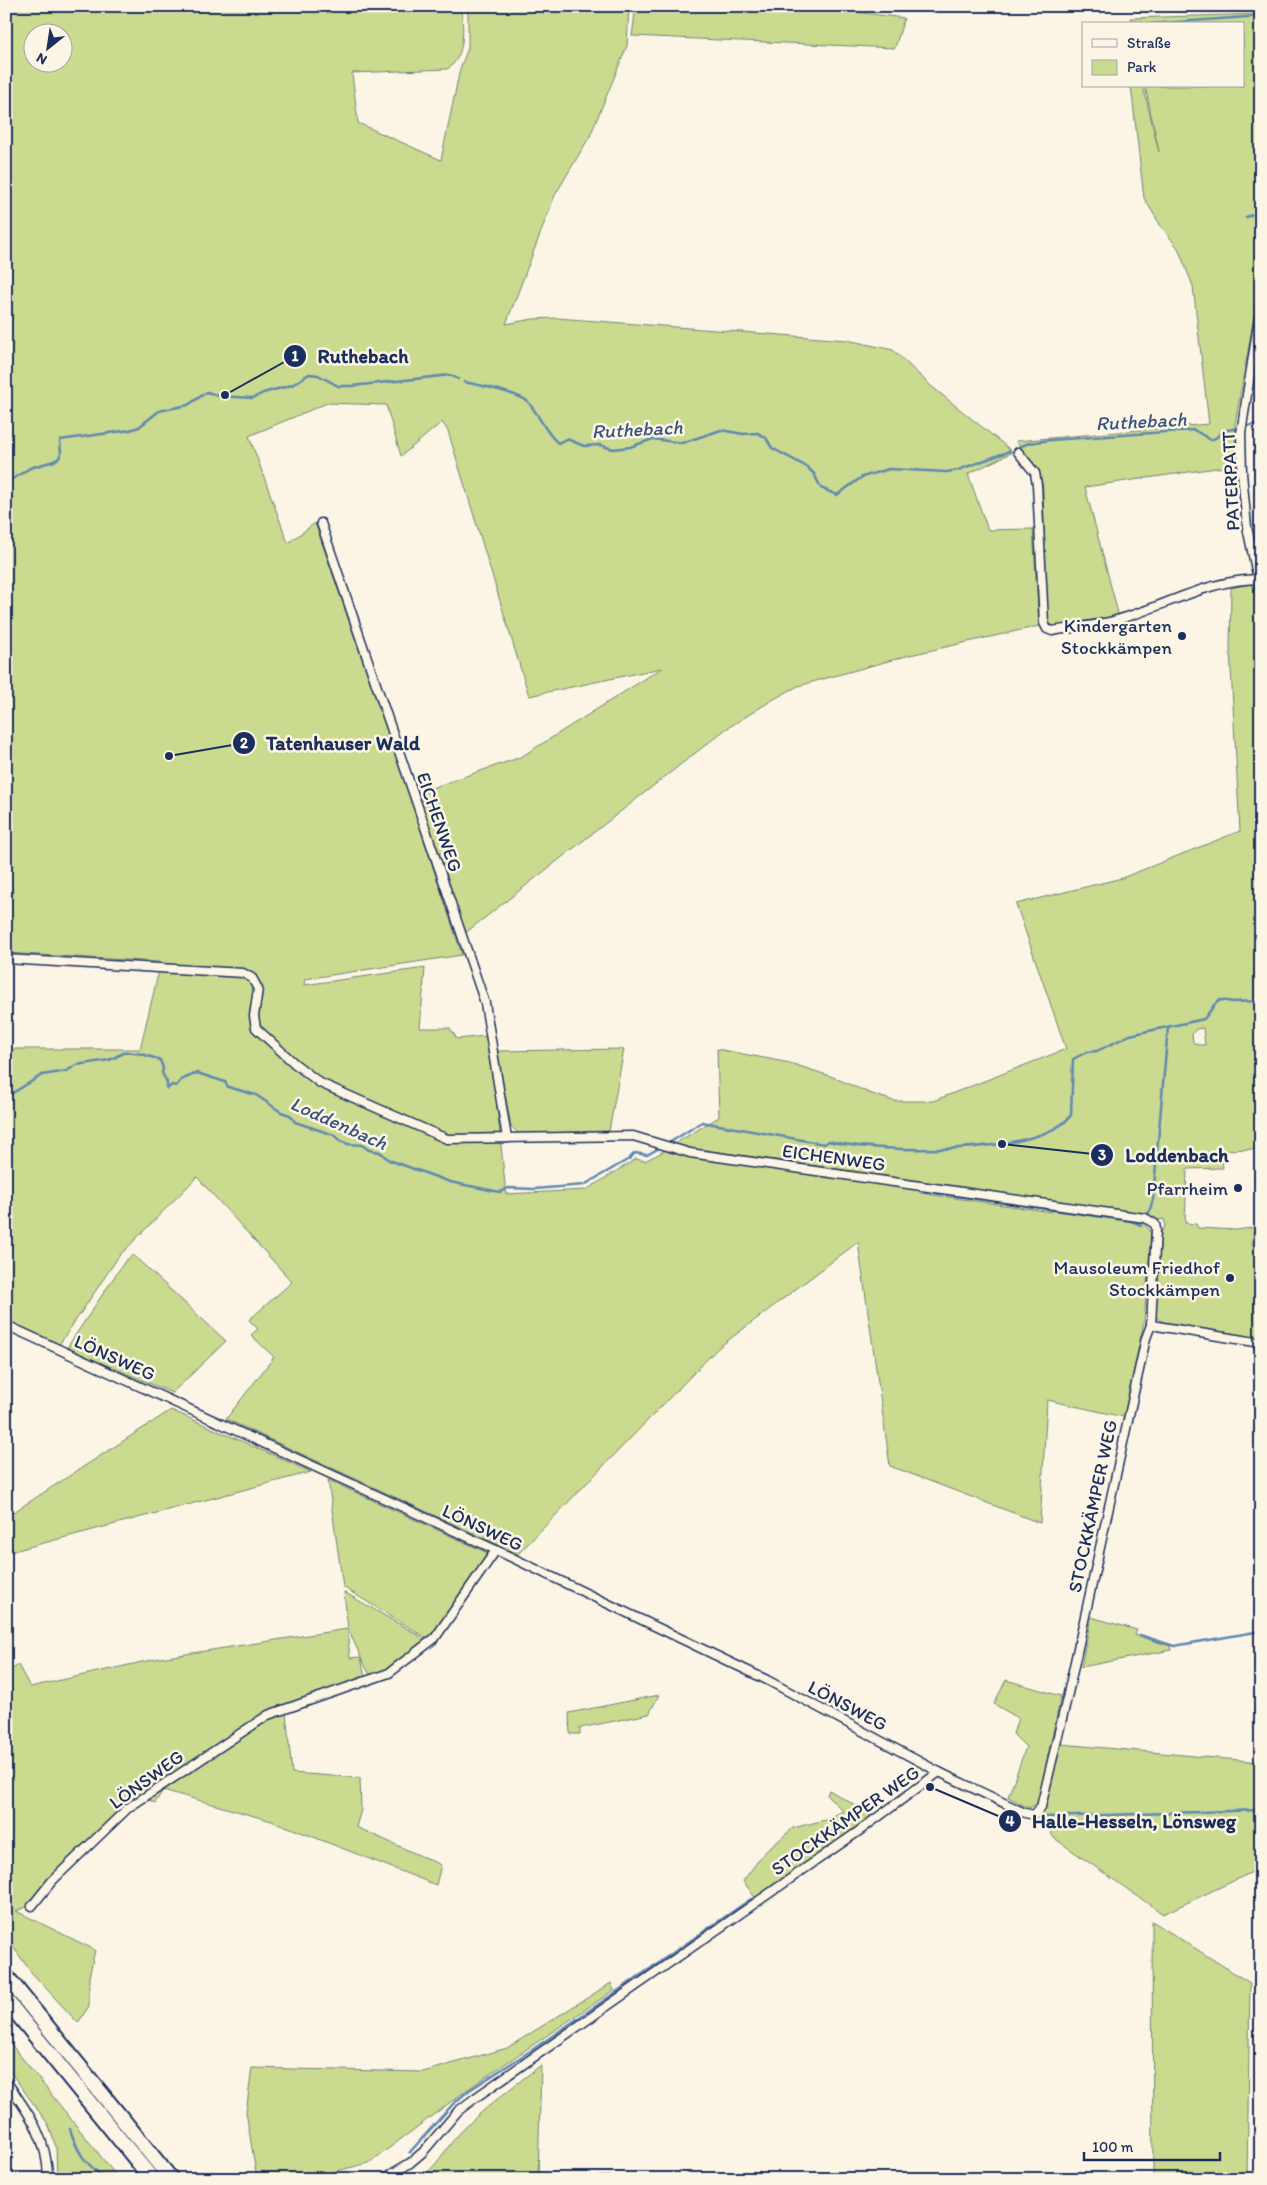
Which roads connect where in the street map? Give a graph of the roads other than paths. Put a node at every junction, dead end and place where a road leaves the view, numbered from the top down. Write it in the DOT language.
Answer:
graph roads {
  1 [pos="1261,306"];
  2 [pos="1018,452"];
  3 [pos="321,523"];
  4 [pos="1259,579"];
  5 [pos="1261,594"];
  6 [pos="6,959"];
  7 [pos="507,1138"];
  8 [pos="6,1325"];
  9 [pos="1151,1325"];
  10 [pos="1261,1343"];
  11 [pos="496,1550"];
  12 [pos="939,1772"];
  13 [pos="32,1906"];
  14 [pos="6,1976"];
  15 [pos="6,2000"];
  16 [pos="6,2081"];
  17 [pos="48,2179"];
  18 [pos="152,2179"];
  19 [pos="171,2179"];
  20 [pos="384,2179"];
  1 -- 4 [label="street, PATERPATT"];
  2 -- 4 [label="street"];
  3 -- 7 [label="street, EICHENWEG"];
  4 -- 5 [label="street, PATERPATT"];
  6 -- 7 [label="street, EICHENWEG"];
  7 -- 9 [label="street, EICHENWEG"];
  8 -- 11 [label="street, LÖNSWEG"];
  9 -- 10 [label="street"];
  9 -- 12 [label="street, STOCKKÄMPER WEG"];
  11 -- 12 [label="street, LÖNSWEG"];
  11 -- 13 [label="street, LÖNSWEG"];
  12 -- 20 [label="street, STOCKKÄMPER WEG"];
  14 -- 19 [label="highway"];
  15 -- 18 [label="highway"];
  16 -- 17 [label="street"];
}
